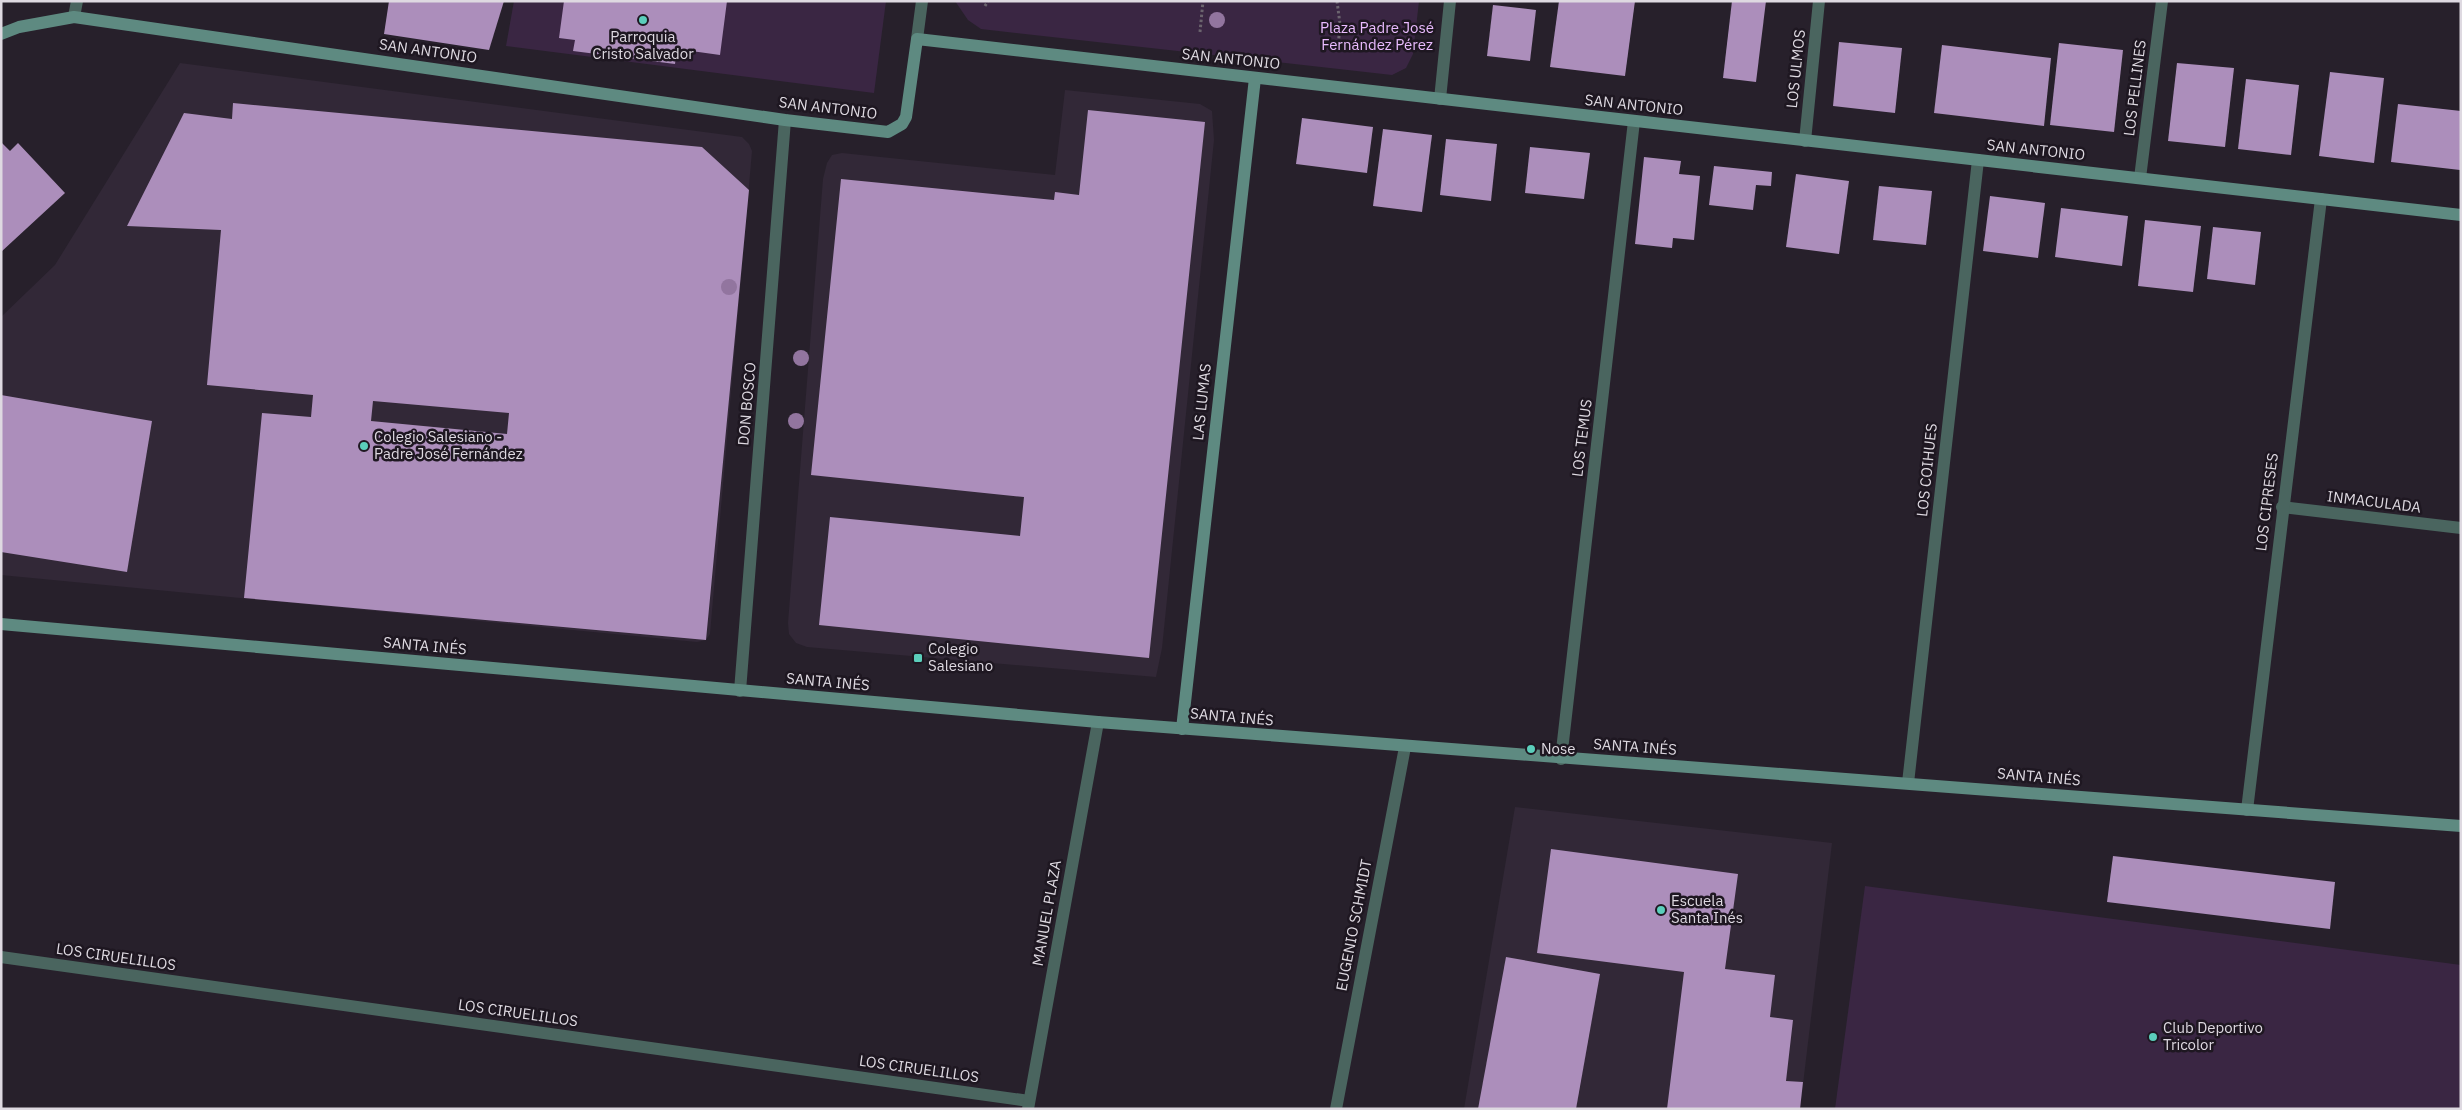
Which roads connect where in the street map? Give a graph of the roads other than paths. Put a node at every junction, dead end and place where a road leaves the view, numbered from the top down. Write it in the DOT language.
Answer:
graph roads {
  1 [pos="77,1"];
  2 [pos="922,1"];
  3 [pos="1450,1"];
  4 [pos="1819,1"];
  5 [pos="2162,1"];
  6 [pos="74,17"];
  7 [pos="1,34"];
  8 [pos="917,39"];
  9 [pos="1255,78"];
  10 [pos="1440,99"];
  11 [pos="785,120"];
  12 [pos="1634,121"];
  13 [pos="1805,140"];
  14 [pos="1978,160"];
  15 [pos="2140,178"];
  16 [pos="2320,199"];
  17 [pos="2461,215"];
  18 [pos="2282,507"];
  19 [pos="2461,528"];
  20 [pos="1,624"];
  21 [pos="740,691"];
  22 [pos="1098,722"];
  23 [pos="1182,729"];
  24 [pos="1405,746"];
  25 [pos="1560,759"];
  26 [pos="1908,783"];
  27 [pos="2247,810"];
  28 [pos="2461,826"];
  29 [pos="1,957"];
  30 [pos="1029,1105"];
  31 [pos="1336,1109"];
  1 -- 6 [label="street"];
  2 -- 8 [label="street"];
  3 -- 10 [label="street"];
  4 -- 13 [label="street, LOS ULMOS"];
  5 -- 15 [label="street, LOS PELLINES"];
  6 -- 7 [label="main road, SAN ANTONIO"];
  6 -- 11 [label="main road, SAN ANTONIO"];
  8 -- 9 [label="main road, SAN ANTONIO"];
  8 -- 11 [label="main road, SAN ANTONIO"];
  9 -- 10 [label="main road, SAN ANTONIO"];
  9 -- 23 [label="main road, LAS LUMAS"];
  10 -- 12 [label="main road, SAN ANTONIO"];
  11 -- 21 [label="street, DON BOSCO"];
  12 -- 13 [label="main road, SAN ANTONIO"];
  12 -- 25 [label="street, LOS TEMUS"];
  13 -- 14 [label="main road, SAN ANTONIO"];
  14 -- 15 [label="main road, SAN ANTONIO"];
  14 -- 26 [label="street, LOS COIHUES"];
  15 -- 16 [label="main road, SAN ANTONIO"];
  16 -- 17 [label="main road, SAN ANTONIO"];
  16 -- 18 [label="street, LOS CIPRESES"];
  18 -- 19 [label="street, INMACULADA"];
  18 -- 27 [label="street, LOS CIPRESES"];
  20 -- 21 [label="main road, SANTA INÉS"];
  21 -- 22 [label="main road, SANTA INÉS"];
  22 -- 23 [label="main road, SANTA INÉS"];
  22 -- 30 [label="street, MANUEL PLAZA"];
  23 -- 24 [label="main road, SANTA INÉS"];
  24 -- 25 [label="main road, SANTA INÉS"];
  24 -- 31 [label="street, EUGENIO SCHMIDT"];
  25 -- 26 [label="main road, SANTA INÉS"];
  26 -- 27 [label="main road, SANTA INÉS"];
  27 -- 28 [label="main road, SANTA INÉS"];
  29 -- 30 [label="street, LOS CIRUELILLOS"];
}
